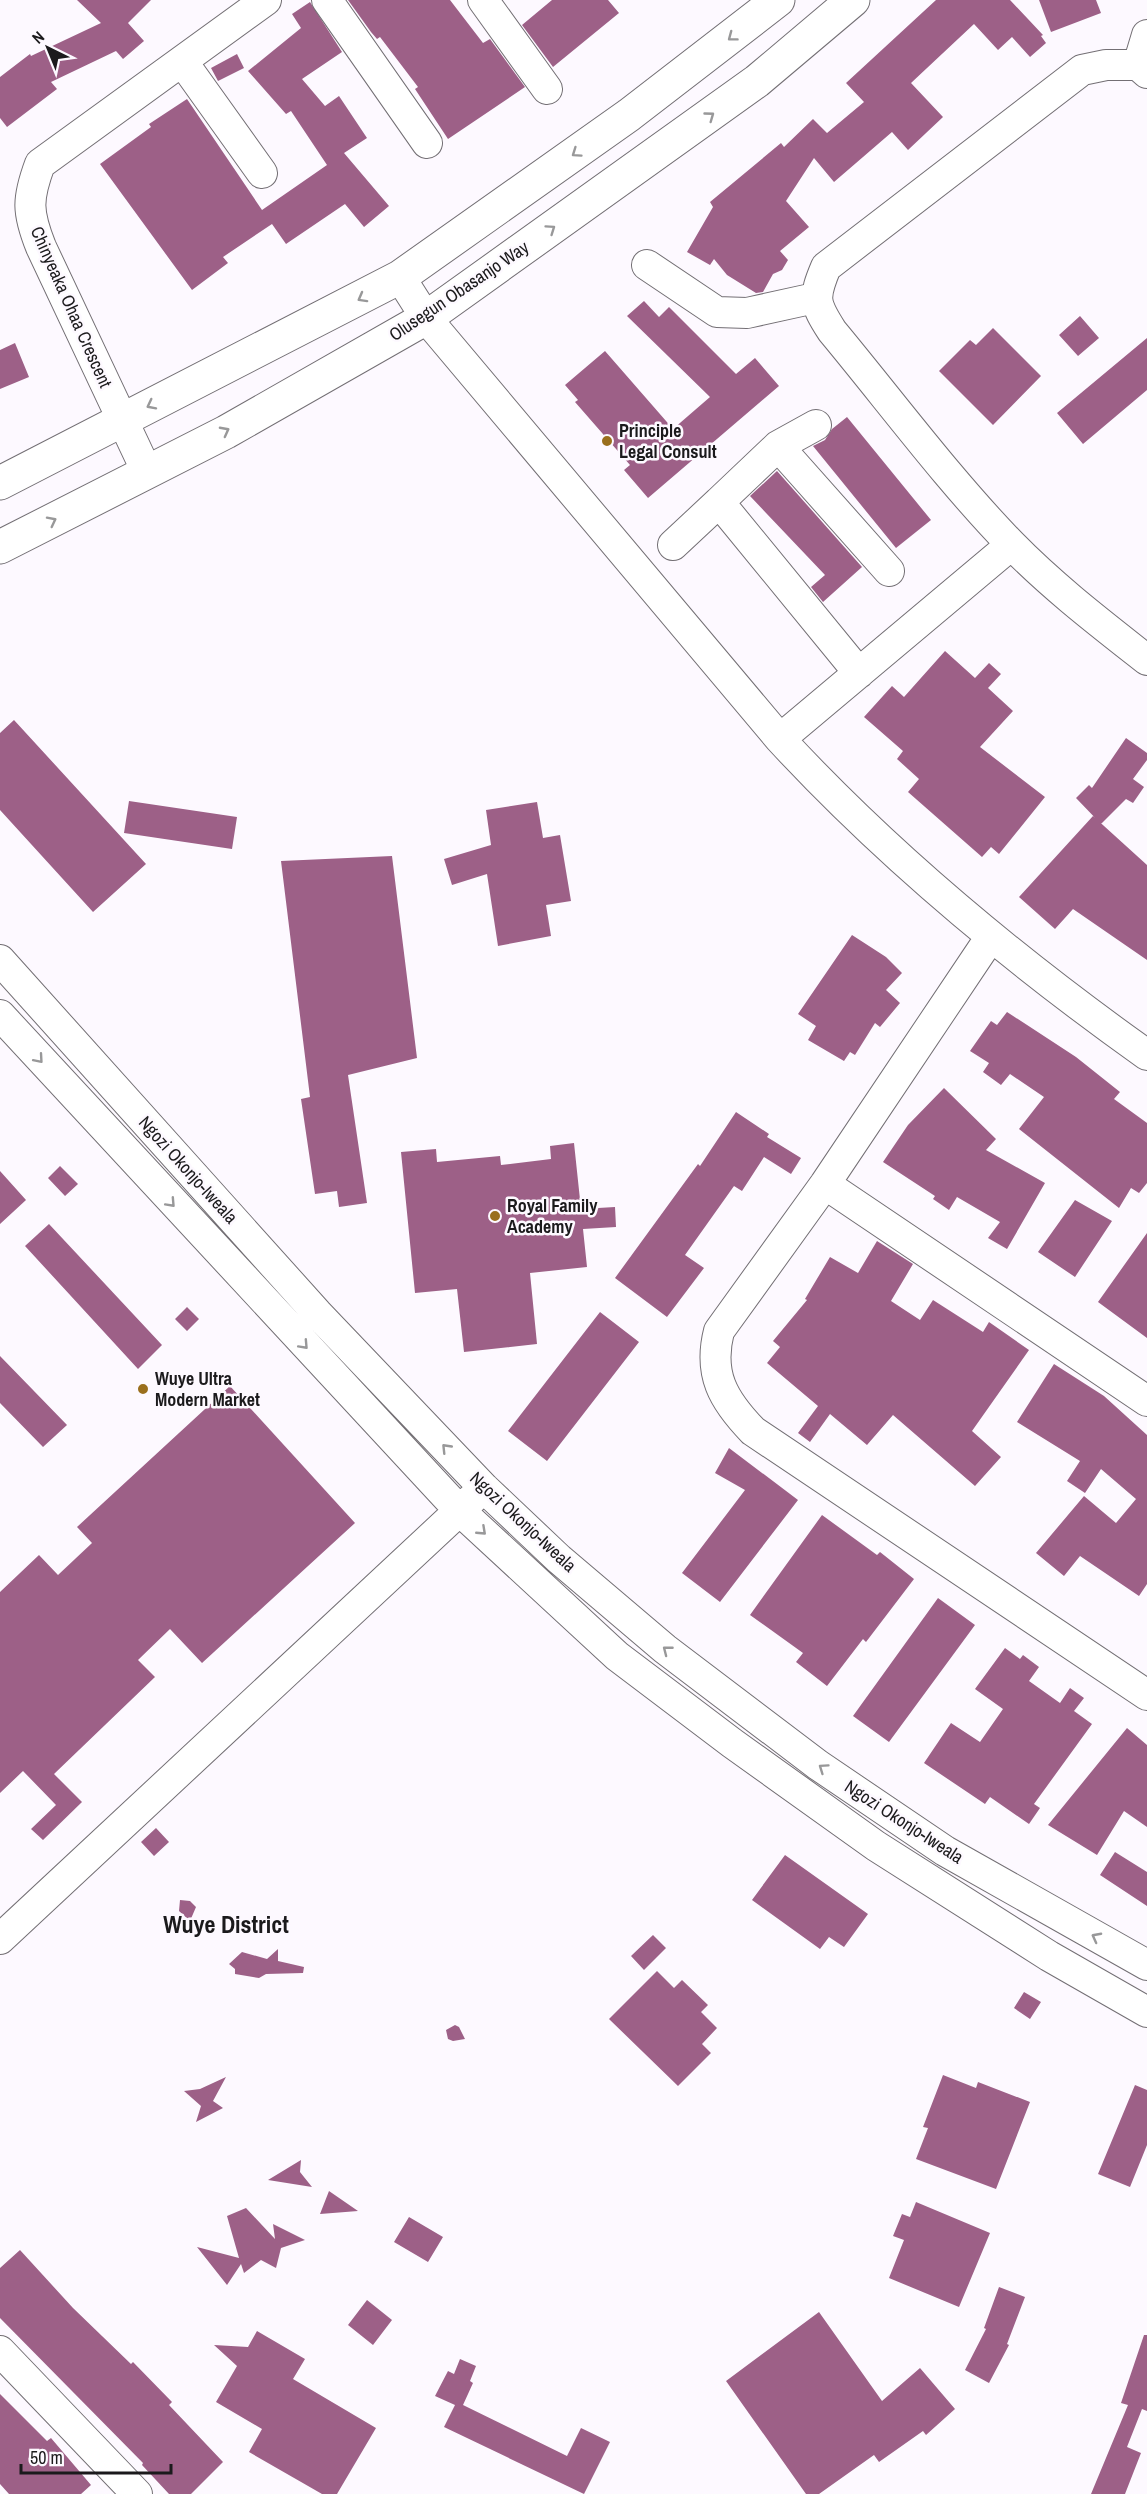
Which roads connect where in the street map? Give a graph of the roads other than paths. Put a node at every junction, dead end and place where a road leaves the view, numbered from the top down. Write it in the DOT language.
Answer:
graph roads {
  1 [pos="266,0"];
  2 [pos="327,0"];
  3 [pos="483,0"];
  4 [pos="777,0"];
  5 [pos="853,0"];
  6 [pos="1147,35"];
  7 [pos="182,61"];
  8 [pos="1143,69"];
  9 [pos="547,89"];
  10 [pos="427,143"];
  11 [pos="262,173"];
  12 [pos="647,265"];
  13 [pos="400,277"];
  14 [pos="815,298"];
  15 [pos="426,318"];
  16 [pos="122,420"];
  17 [pos="816,425"];
  18 [pos="778,446"];
  19 [pos="147,472"];
  20 [pos="0,483"];
  21 [pos="719,502"];
  22 [pos="673,545"];
  23 [pos="1011,545"];
  24 [pos="0,547"];
  25 [pos="889,571"];
  26 [pos="1147,660"];
  27 [pos="859,673"];
  28 [pos="780,739"];
  29 [pos="990,938"];
  30 [pos="0,960"];
  31 [pos="0,1015"];
  32 [pos="1147,1054"];
  33 [pos="825,1184"];
  34 [pos="1147,1401"];
  35 [pos="484,1488"];
  36 [pos="459,1510"];
  37 [pos="1147,1695"];
  38 [pos="0,1939"];
  39 [pos="1147,1965"];
  40 [pos="1147,2012"];
  41 [pos="0,2351"];
  42 [pos="137,2494"];
  1 -- 7 [label="street, Chinyeaka Ohaa Crescent"];
  2 -- 10 [label="street"];
  3 -- 9 [label="street"];
  4 -- 13 [label="main road, one-way"];
  15 -- 5 [label="main road, Olusegun Obasanjo Way, one-way"];
  6 -- 8 [label="street"];
  7 -- 11 [label="street"];
  7 -- 16 [label="street, Chinyeaka Ohaa Crescent"];
  8 -- 14 [label="street"];
  12 -- 14 [label="street"];
  13 -- 15 [label="street"];
  13 -- 16 [label="main road, one-way"];
  14 -- 23 [label="street"];
  19 -- 15 [label="main road, Olusegun Obasanjo Way, one-way"];
  15 -- 28 [label="street"];
  16 -- 19 [label="street, Chinyeaka Ohaa Crescent"];
  16 -- 20 [label="main road"];
  17 -- 18 [label="street"];
  18 -- 21 [label="street"];
  18 -- 25 [label="street"];
  24 -- 19 [label="main road, Olusegun Obasanjo Way, one-way"];
  21 -- 22 [label="street"];
  21 -- 27 [label="street"];
  23 -- 26 [label="street"];
  23 -- 27 [label="street"];
  27 -- 28 [label="street"];
  28 -- 29 [label="street"];
  29 -- 32 [label="street"];
  29 -- 33 [label="street"];
  35 -- 30 [label="street, Ngozi Okonjo-Iweala, one-way"];
  31 -- 36 [label="street, Ngozi Okonjo-Iweala, one-way"];
  33 -- 34 [label="street"];
  33 -- 37 [label="street"];
  35 -- 36 [label="street"];
  39 -- 35 [label="street, Ngozi Okonjo-Iweala, one-way"];
  36 -- 38 [label="street"];
  36 -- 40 [label="street, Ngozi Okonjo-Iweala, one-way"];
  41 -- 42 [label="street"];
}
